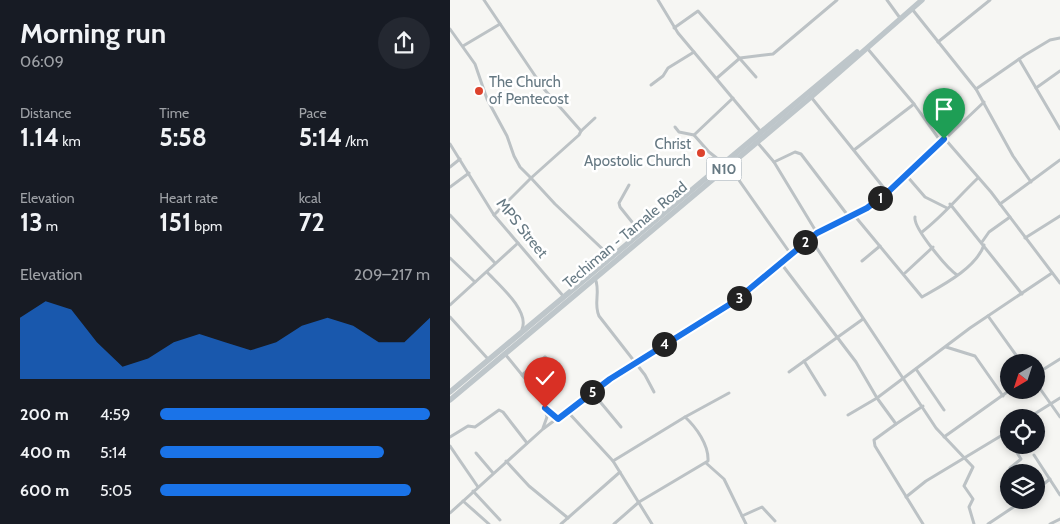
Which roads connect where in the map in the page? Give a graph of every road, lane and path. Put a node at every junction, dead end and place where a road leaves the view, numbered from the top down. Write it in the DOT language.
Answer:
graph roads {
  1 [pos="484,0"];
  2 [pos="658,0"];
  3 [pos="837,0"];
  4 [pos="887,0"];
  5 [pos="922,0"];
  6 [pos="990,0"];
  7 [pos="912,8"];
  8 [pos="900,18"];
  9 [pos="500,24"];
  10 [pos="674,28"];
  11 [pos="450,29"];
  12 [pos="885,31"];
  13 [pos="1060,38"];
  14 [pos="938,42"];
  15 [pos="463,46"];
  16 [pos="867,48"];
  17 [pos="694,52"];
  18 [pos="740,58"];
  19 [pos="1019,59"];
  20 [pos="1060,71"];
  21 [pos="756,77"];
  22 [pos="717,78"];
  23 [pos="651,85"];
  24 [pos="1036,88"];
  25 [pos="976,89"];
  26 [pos="811,96"];
  27 [pos="734,98"];
  28 [pos="984,102"];
  29 [pos="914,104"];
  30 [pos="595,118"];
  31 [pos="1059,124"];
  32 [pos="675,127"];
  33 [pos="1060,129"];
  34 [pos="581,131"];
  35 [pos="761,132"];
  36 [pos="694,135"];
  37 [pos="943,140"];
  38 [pos="756,142"];
  39 [pos="450,144"];
  40 [pos="854,150"];
  41 [pos="460,159"];
  42 [pos="1060,160"];
  43 [pos="774,162"];
  44 [pos="726,164"];
  45 [pos="450,167"];
  46 [pos="469,172"];
  47 [pos="906,175"];
  48 [pos="531,178"];
  49 [pos="978,178"];
  50 [pos="1031,182"];
  51 [pos="629,185"];
  52 [pos="450,187"];
  53 [pos="888,192"];
  54 [pos="950,204"];
  55 [pos="1000,204"];
  56 [pos="947,208"];
  57 [pos="450,215"];
  58 [pos="854,215"];
  59 [pos="494,216"];
  60 [pos="850,216"];
  61 [pos="1060,216"];
  62 [pos="915,217"];
  63 [pos="1010,217"];
  64 [pos="640,232"];
  65 [pos="922,232"];
  66 [pos="817,233"];
  67 [pos="810,238"];
  68 [pos="1025,238"];
  69 [pos="983,243"];
  70 [pos="518,244"];
  71 [pos="880,246"];
  72 [pos="933,247"];
  73 [pos="790,253"];
  74 [pos="611,257"];
  75 [pos="451,261"];
  76 [pos="862,261"];
  77 [pos="780,262"];
  78 [pos="495,263"];
  79 [pos="486,272"];
  80 [pos="905,273"];
  81 [pos="1052,273"];
  82 [pos="957,275"];
  83 [pos="594,278"];
  84 [pos="475,282"];
  85 [pos="1060,283"];
  86 [pos="1022,294"];
  87 [pos="564,297"];
  88 [pos="450,305"];
  89 [pos="988,316"];
  90 [pos="450,317"];
  91 [pos="863,319"];
  92 [pos="517,336"];
  93 [pos="837,337"];
  94 [pos="946,347"];
  95 [pos="504,352"];
  96 [pos="1016,354"];
  97 [pos="1060,359"];
  98 [pos="488,360"];
  99 [pos="804,361"];
  100 [pos="634,363"];
  101 [pos="559,364"];
  102 [pos="1045,368"];
  103 [pos="916,369"];
  104 [pos="788,372"];
  105 [pos="522,375"];
  106 [pos="904,378"];
  107 [pos="450,392"];
  108 [pos="592,392"];
  109 [pos="654,392"];
  110 [pos="1000,392"];
  111 [pos="729,393"];
  112 [pos="825,395"];
  113 [pos="1045,396"];
  114 [pos="877,398"];
  115 [pos="1000,398"];
  116 [pos="1060,398"];
  117 [pos="450,400"];
  118 [pos="1051,404"];
  119 [pos="923,406"];
  120 [pos="545,408"];
  121 [pos="1043,409"];
  122 [pos="944,410"];
  123 [pos="568,411"];
  124 [pos="848,415"];
  125 [pos="685,417"];
  126 [pos="1060,417"];
  127 [pos="558,419"];
  128 [pos="896,424"];
  129 [pos="620,426"];
  130 [pos="543,429"];
  131 [pos="1000,436"];
  132 [pos="450,437"];
  133 [pos="944,438"];
  134 [pos="527,443"];
  135 [pos="450,446"];
  136 [pos="476,453"];
  137 [pos="1018,454"];
  138 [pos="1034,455"];
  139 [pos="966,458"];
  140 [pos="506,461"];
  141 [pos="613,462"];
  142 [pos="706,463"];
  143 [pos="1015,464"];
  144 [pos="620,472"];
  145 [pos="493,473"];
  146 [pos="1050,479"];
  147 [pos="1045,483"];
  148 [pos="478,487"];
  149 [pos="473,491"];
  150 [pos="1060,495"];
  151 [pos="906,497"];
  152 [pos="463,501"];
  153 [pos="639,502"];
  154 [pos="1010,509"];
  155 [pos="450,514"];
  156 [pos="742,516"];
  157 [pos="568,518"];
  158 [pos="1060,519"];
  159 [pos="500,520"];
  160 [pos="775,521"];
  161 [pos="489,524"];
  162 [pos="562,524"];
  163 [pos="614,524"];
  164 [pos="652,524"];
  165 [pos="746,524"];
  166 [pos="923,524"];
  167 [pos="974,524"];
  168 [pos="988,524"];
  169 [pos="1050,524"];
  1 -- 9 [label="street"];
  2 -- 10 [label="street"];
  3 -- 18 [label="street"];
  4 -- 8 [label="street"];
  5 -- 7 [label="highway, Techiman - Tamale Road / N10"];
  6 -- 14 [label="street"];
  7 -- 8 [label="highway, Techiman - Tamale Road / N10"];
  7 -- 14 [label="street"];
  8 -- 12 [label="highway, Techiman - Tamale Road / N10"];
  9 -- 15 [label="street"];
  9 -- 34 [label="street"];
  10 -- 17 [label="street"];
  10 -- 18 [label="street"];
  11 -- 15 [label="street"];
  12 -- 16 [label="highway, Techiman - Tamale Road / N10"];
  12 -- 35 [label="highway, Techiman - Tamale Road / N10"];
  13 -- 19 [label="street"];
  14 -- 25 [label="street"];
  15 -- 48 [label="street"];
  16 -- 26 [label="highway, Techiman - Tamale Road / N10"];
  16 -- 29 [label="street"];
  17 -- 22 [label="street"];
  17 -- 23 [label="street"];
  18 -- 21 [label="street"];
  18 -- 22 [label="street"];
  19 -- 24 [label="street"];
  19 -- 25 [label="street"];
  20 -- 24 [label="street"];
  22 -- 27 [label="street"];
  24 -- 31 [label="street"];
  25 -- 28 [label="street"];
  26 -- 38 [label="highway, Techiman - Tamale Road / N10"];
  26 -- 40 [label="street"];
  27 -- 35 [label="street"];
  27 -- 36 [label="street"];
  28 -- 37 [label="street"];
  28 -- 50 [label="street"];
  29 -- 37 [label="street"];
  29 -- 40 [label="street"];
  30 -- 34 [label="street"];
  31 -- 33 [label="street"];
  32 -- 36 [label="street"];
  34 -- 48 [label="street"];
  35 -- 44 [label="highway, Techiman - Tamale Road / N10"];
  36 -- 44 [label="street"];
  37 -- 47 [label="street"];
  37 -- 49 [label="street"];
  38 -- 43 [label="street"];
  38 -- 44 [label="highway, Techiman - Tamale Road / N10"];
  39 -- 41 [label="street, MPS Street"];
  40 -- 53 [label="street"];
  41 -- 45 [label="street"];
  41 -- 46 [label="street, MPS Street"];
  42 -- 50 [label="street"];
  43 -- 60 [label="street"];
  43 -- 66 [label="street"];
  44 -- 64 [label="highway, Techiman - Tamale Road / N10"];
  44 -- 73 [label="street"];
  44 -- 83 [label="highway, Techiman - Tamale Road / N10"];
  46 -- 52 [label="street"];
  46 -- 59 [label="street, MPS Street"];
  47 -- 53 [label="street"];
  47 -- 56 [label="street"];
  48 -- 59 [label="street"];
  48 -- 74 [label="street"];
  49 -- 54 [label="street"];
  49 -- 55 [label="street"];
  50 -- 55 [label="street"];
  51 -- 64 [label="street"];
  53 -- 58 [label="street"];
  54 -- 56 [label="street"];
  54 -- 69 [label="street"];
  55 -- 63 [label="street"];
  56 -- 65 [label="street"];
  57 -- 78 [label="street"];
  58 -- 60 [label="street"];
  58 -- 71 [label="street"];
  59 -- 70 [label="street, MPS Street"];
  60 -- 66 [label="street"];
  61 -- 68 [label="street"];
  62 -- 65 [label="street"];
  63 -- 68 [label="street"];
  63 -- 69 [label="street"];
  64 -- 74 [label="highway, Techiman - Tamale Road / N10"];
  65 -- 72 [label="street"];
  66 -- 67 [label="street"];
  67 -- 73 [label="street"];
  67 -- 91 [label="street"];
  68 -- 81 [label="street"];
  69 -- 82 [label="street"];
  69 -- 86 [label="street"];
  70 -- 78 [label="street"];
  70 -- 87 [label="street, MPS Street"];
  71 -- 76 [label="street"];
  71 -- 80 [label="street"];
  72 -- 80 [label="street"];
  72 -- 82 [label="street"];
  73 -- 77 [label="street"];
  74 -- 87 [label="highway, Techiman - Tamale Road / N10"];
  75 -- 84 [label="street"];
  77 -- 93 [label="street"];
  77 -- 100 [label="street"];
  78 -- 79 [label="street"];
  79 -- 84 [label="street"];
  79 -- 92 [label="street"];
  80 -- 82 [label="street"];
  81 -- 85 [label="street"];
  81 -- 86 [label="street"];
  83 -- 95 [label="highway, Techiman - Tamale Road / N10"];
  83 -- 100 [label="street"];
  84 -- 88 [label="street"];
  86 -- 89 [label="street"];
  87 -- 92 [label="highway, Techiman - Tamale Road / N10"];
  89 -- 94 [label="street"];
  89 -- 96 [label="street"];
  90 -- 98 [label="street"];
  91 -- 93 [label="street"];
  91 -- 106 [label="street"];
  92 -- 95 [label="highway, Techiman - Tamale Road / N10"];
  93 -- 99 [label="street"];
  93 -- 114 [label="street"];
  94 -- 103 [label="street"];
  94 -- 110 [label="street"];
  95 -- 98 [label="highway, Techiman - Tamale Road / N10"];
  95 -- 105 [label="street"];
  95 -- 117 [label="highway, Techiman - Tamale Road / N10"];
  97 -- 102 [label="street"];
  98 -- 107 [label="highway, Techiman - Tamale Road / N10"];
  99 -- 104 [label="street"];
  99 -- 112 [label="street"];
  100 -- 108 [label="street"];
  100 -- 109 [label="street"];
  101 -- 105 [label="street"];
  103 -- 106 [label="street"];
  103 -- 122 [label="street"];
  105 -- 120 [label="street"];
  106 -- 114 [label="street"];
  106 -- 119 [label="street"];
  108 -- 123 [label="street"];
  108 -- 129 [label="street"];
  111 -- 125 [label="street"];
  113 -- 118 [label="street"];
  114 -- 124 [label="street"];
  114 -- 128 [label="street"];
  115 -- 133 [label="street"];
  116 -- 118 [label="street"];
  118 -- 121 [label="street"];
  118 -- 126 [label="street"];
  119 -- 128 [label="street"];
  119 -- 133 [label="street"];
  120 -- 127 [label="street"];
  120 -- 130 [label="street"];
  123 -- 127 [label="street"];
  123 -- 141 [label="street"];
  125 -- 141 [label="street"];
  125 -- 142 [label="street"];
  127 -- 130 [label="street"];
  128 -- 151 [label="street"];
  130 -- 134 [label="street"];
  131 -- 139 [label="street"];
  132 -- 134 [label="street"];
  133 -- 139 [label="street"];
  134 -- 140 [label="street"];
  135 -- 148 [label="street"];
  136 -- 145 [label="street"];
  137 -- 143 [label="street"];
  138 -- 146 [label="street"];
  139 -- 151 [label="street"];
  139 -- 167 [label="street"];
  140 -- 145 [label="street"];
  140 -- 157 [label="street"];
  141 -- 144 [label="street"];
  142 -- 153 [label="street"];
  142 -- 156 [label="street"];
  144 -- 153 [label="street"];
  144 -- 157 [label="street"];
  145 -- 148 [label="street"];
  146 -- 147 [label="street"];
  146 -- 150 [label="street"];
  148 -- 149 [label="street"];
  149 -- 152 [label="street"];
  149 -- 159 [label="street"];
  151 -- 166 [label="street"];
  152 -- 155 [label="street"];
  152 -- 161 [label="street"];
  153 -- 163 [label="street"];
  153 -- 164 [label="street"];
  154 -- 168 [label="street"];
  156 -- 160 [label="street"];
  156 -- 165 [label="street"];
  157 -- 162 [label="street"];
  158 -- 169 [label="street"];
}
